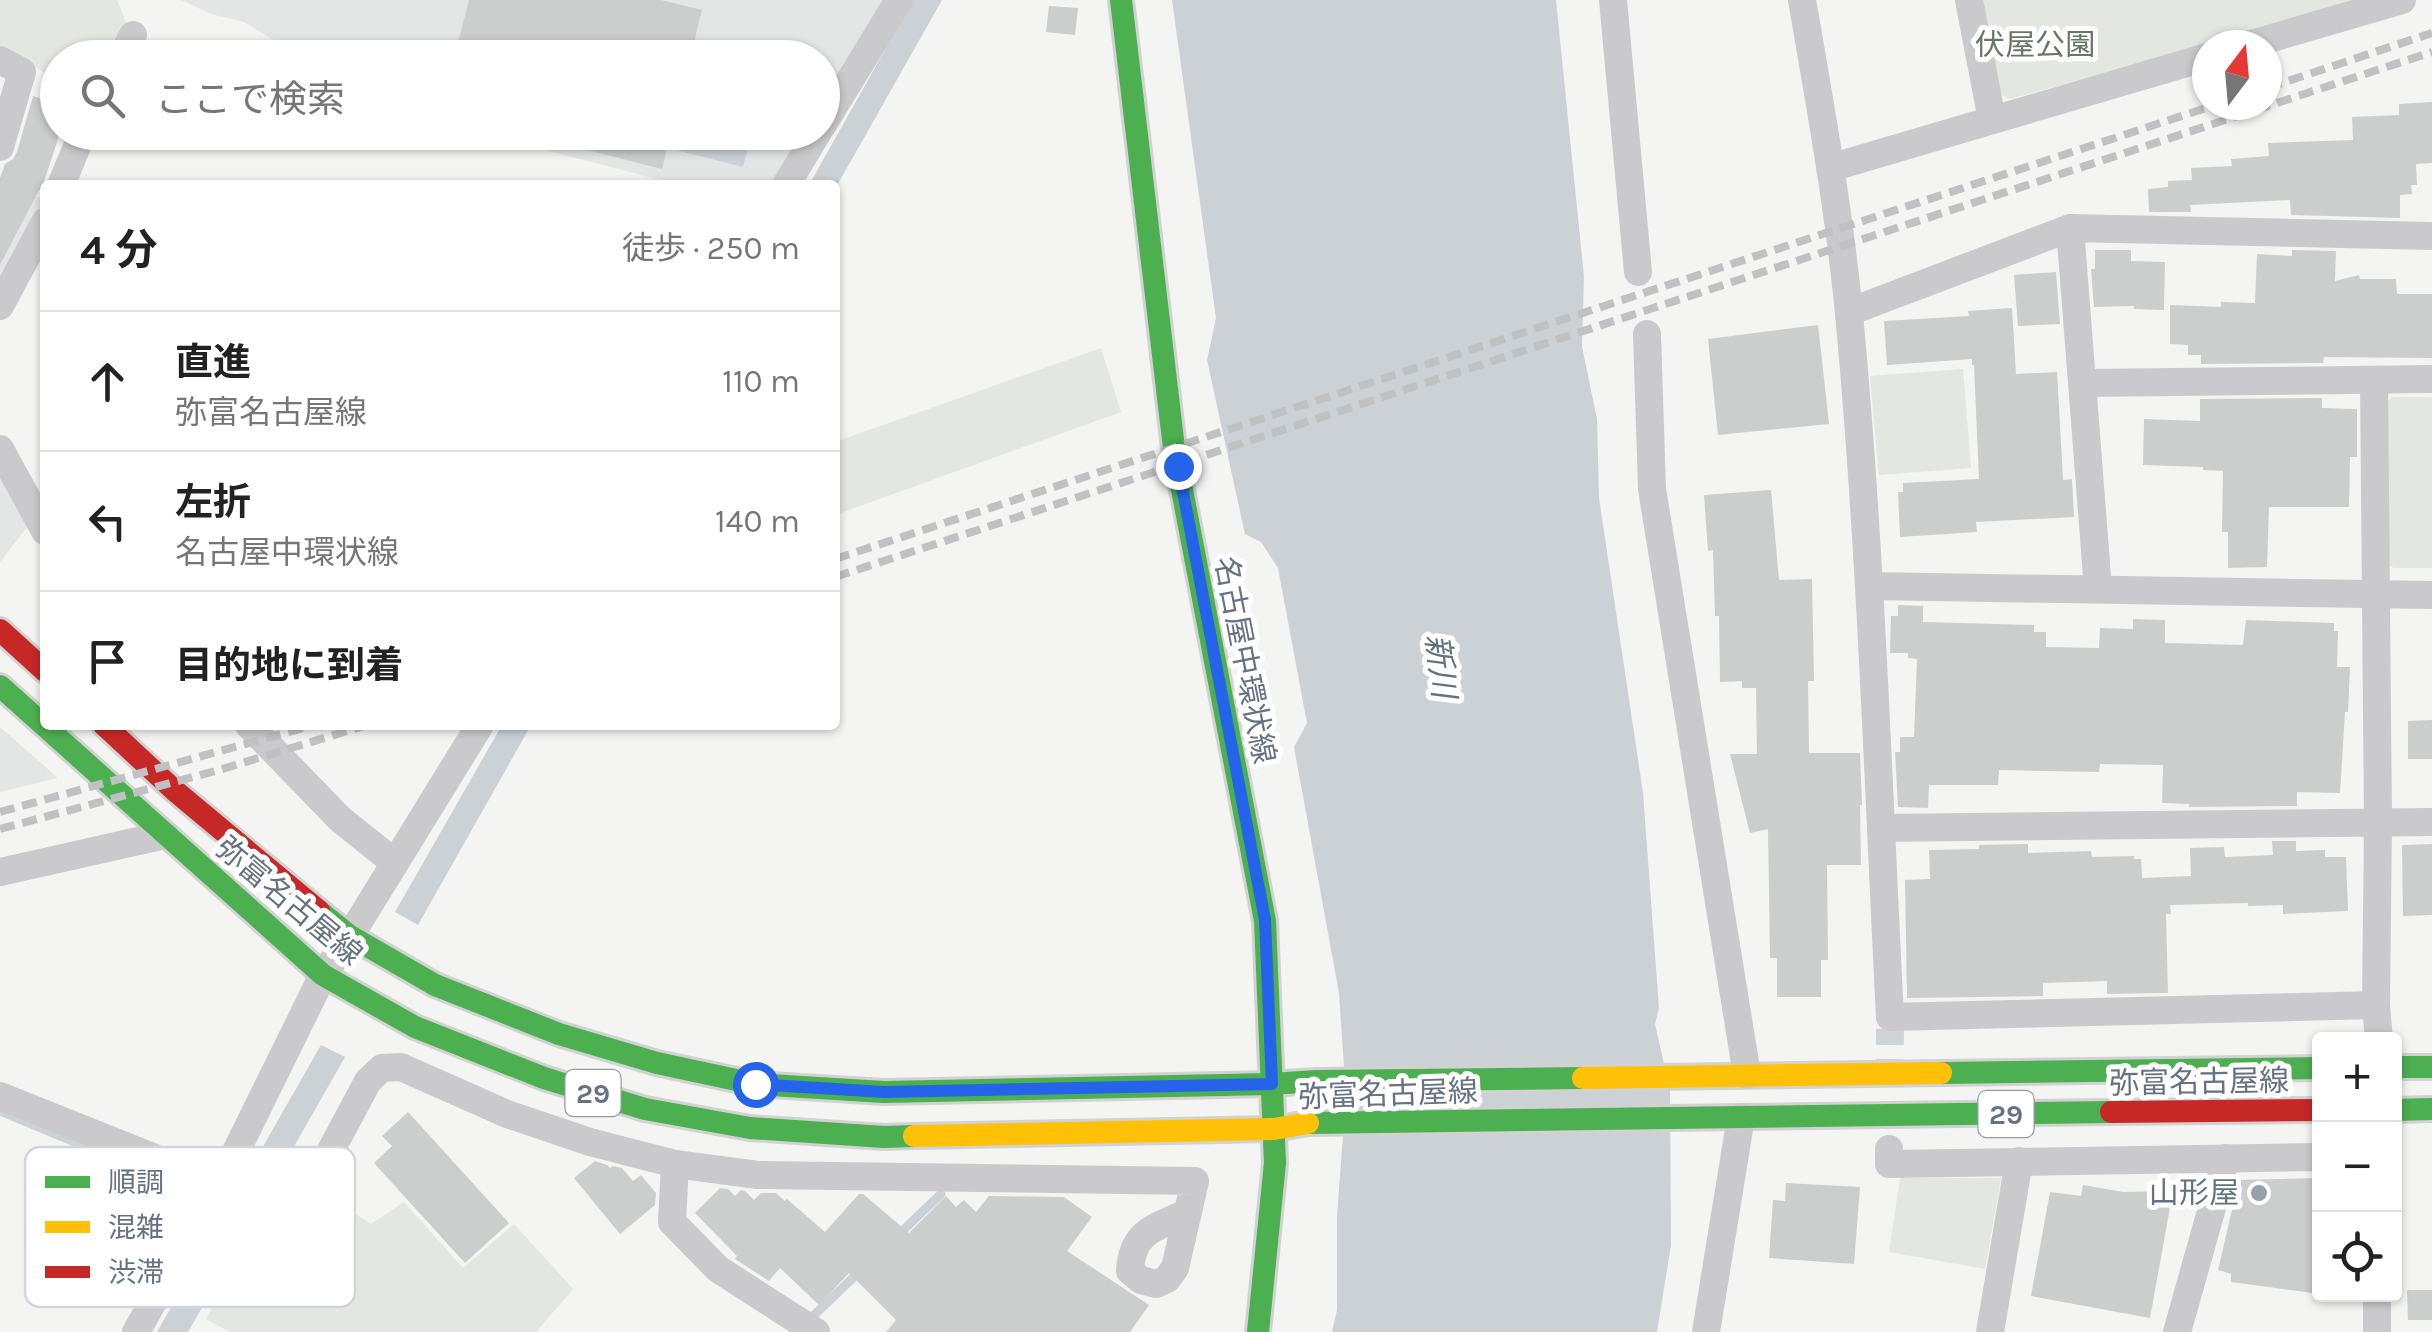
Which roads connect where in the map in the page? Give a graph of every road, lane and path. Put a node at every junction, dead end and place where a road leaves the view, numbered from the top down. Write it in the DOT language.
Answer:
graph roads {
  1 [pos="899,0"];
  2 [pos="1121,0"];
  3 [pos="1613,0"];
  4 [pos="1802,0"];
  5 [pos="1970,0"];
  6 [pos="2402,0"];
  7 [pos="2282,35"];
  8 [pos="0,60"];
  9 [pos="2192,61"];
  10 [pos="840,97"];
  11 [pos="1992,120"];
  12 [pos="0,147"];
  13 [pos="75,150"];
  14 [pos="807,150"];
  15 [pos="1830,168"];
  16 [pos="62,180"];
  17 [pos="789,180"];
  18 [pos="2070,228"];
  19 [pos="40,231"];
  20 [pos="2432,236"];
  21 [pos="1638,272"];
  22 [pos="0,306"];
  23 [pos="1849,312"];
  24 [pos="1646,334"];
  25 [pos="2374,380"];
  26 [pos="2432,380"];
  27 [pos="2084,383"];
  28 [pos="0,449"];
  29 [pos="40,522"];
  30 [pos="1869,586"];
  31 [pos="2098,588"];
  32 [pos="2432,595"];
  33 [pos="2377,596"];
  34 [pos="0,630"];
  35 [pos="40,666"];
  36 [pos="0,686"];
  37 [pos="40,722"];
  38 [pos="48,730"];
  39 [pos="109,730"];
  40 [pos="253,730"];
  41 [pos="477,730"];
  42 [pos="2432,822"];
  43 [pos="2378,823"];
  44 [pos="1880,828"];
  45 [pos="164,835"];
  46 [pos="395,862"];
  47 [pos="0,872"];
  48 [pos="350,936"];
  49 [pos="323,975"];
  50 [pos="2376,1004"];
  51 [pos="2378,1032"];
  52 [pos="2432,1066"];
  53 [pos="2402,1067"];
  54 [pos="2312,1068"];
  55 [pos="1747,1074"];
  56 [pos="1272,1084"];
  57 [pos="0,1096"];
  58 [pos="2432,1109"];
  59 [pos="2312,1110"];
  60 [pos="2402,1110"];
  61 [pos="1741,1117"];
  62 [pos="1274,1129"];
  63 [pos="126,1147"];
  64 [pos="243,1147"];
  65 [pos="333,1147"];
  66 [pos="1889,1149"];
  67 [pos="2312,1157"];
  68 [pos="2226,1158"];
  69 [pos="2019,1161"];
  70 [pos="676,1164"];
  71 [pos="1188,1212"];
  72 [pos="2377,1302"];
  73 [pos="151,1307"];
  74 [pos="136,1332"];
  75 [pos="816,1332"];
  76 [pos="1258,1332"];
  77 [pos="1706,1332"];
  78 [pos="1990,1332"];
  79 [pos="2177,1332"];
  80 [pos="2377,1332"];
  1 -- 10 [label="street"];
  2 -- 56 [label="main road, 名古屋中環状線"];
  3 -- 21 [label="street"];
  4 -- 15 [label="street"];
  5 -- 11 [label="street"];
  6 -- 7 [label="street"];
  8 -- 12 [label="street"];
  9 -- 11 [label="street"];
  11 -- 15 [label="street"];
  13 -- 16 [label="street"];
  14 -- 17 [label="street"];
  15 -- 23 [label="street"];
  18 -- 20 [label="street"];
  18 -- 23 [label="street"];
  18 -- 27 [label="street"];
  19 -- 22 [label="street"];
  23 -- 30 [label="street"];
  24 -- 55 [label="street"];
  25 -- 26 [label="street"];
  25 -- 27 [label="street"];
  25 -- 33 [label="street"];
  27 -- 31 [label="street"];
  28 -- 29 [label="street"];
  30 -- 31 [label="street"];
  30 -- 44 [label="street"];
  31 -- 33 [label="street"];
  32 -- 33 [label="street"];
  33 -- 43 [label="street"];
  34 -- 35 [label="main road"];
  36 -- 37 [label="main road, 弥富名古屋線 / 29"];
  38 -- 45 [label="main road, 弥富名古屋線 / 29"];
  39 -- 48 [label="main road, 弥富名古屋線 / 29"];
  40 -- 46 [label="street"];
  41 -- 46 [label="street"];
  42 -- 43 [label="street"];
  43 -- 44 [label="street"];
  43 -- 50 [label="street"];
  44 -- 50 [label="street"];
  45 -- 47 [label="street"];
  45 -- 49 [label="main road, 弥富名古屋線 / 29"];
  46 -- 48 [label="street"];
  48 -- 49 [label="street"];
  48 -- 56 [label="main road, 弥富名古屋線 / 29"];
  49 -- 62 [label="main road, 弥富名古屋線 / 29"];
  49 -- 64 [label="street"];
  50 -- 51 [label="street"];
  52 -- 53 [label="main road"];
  54 -- 55 [label="main road, 弥富名古屋線 / 29"];
  55 -- 56 [label="main road, 弥富名古屋線 / 29"];
  56 -- 62 [label="main road, 名古屋中環状線"];
  57 -- 63 [label="street"];
  58 -- 60 [label="main road"];
  59 -- 61 [label="main road, 弥富名古屋線 / 29"];
  61 -- 62 [label="main road, 弥富名古屋線 / 29"];
  61 -- 77 [label="street"];
  62 -- 76 [label="main road, 名古屋中環状線"];
  65 -- 70 [label="street"];
  66 -- 69 [label="street"];
  67 -- 68 [label="street"];
  68 -- 69 [label="street"];
  68 -- 79 [label="street"];
  69 -- 78 [label="street"];
  70 -- 71 [label="street"];
  70 -- 75 [label="street"];
  72 -- 80 [label="street"];
  73 -- 74 [label="street"];
}
